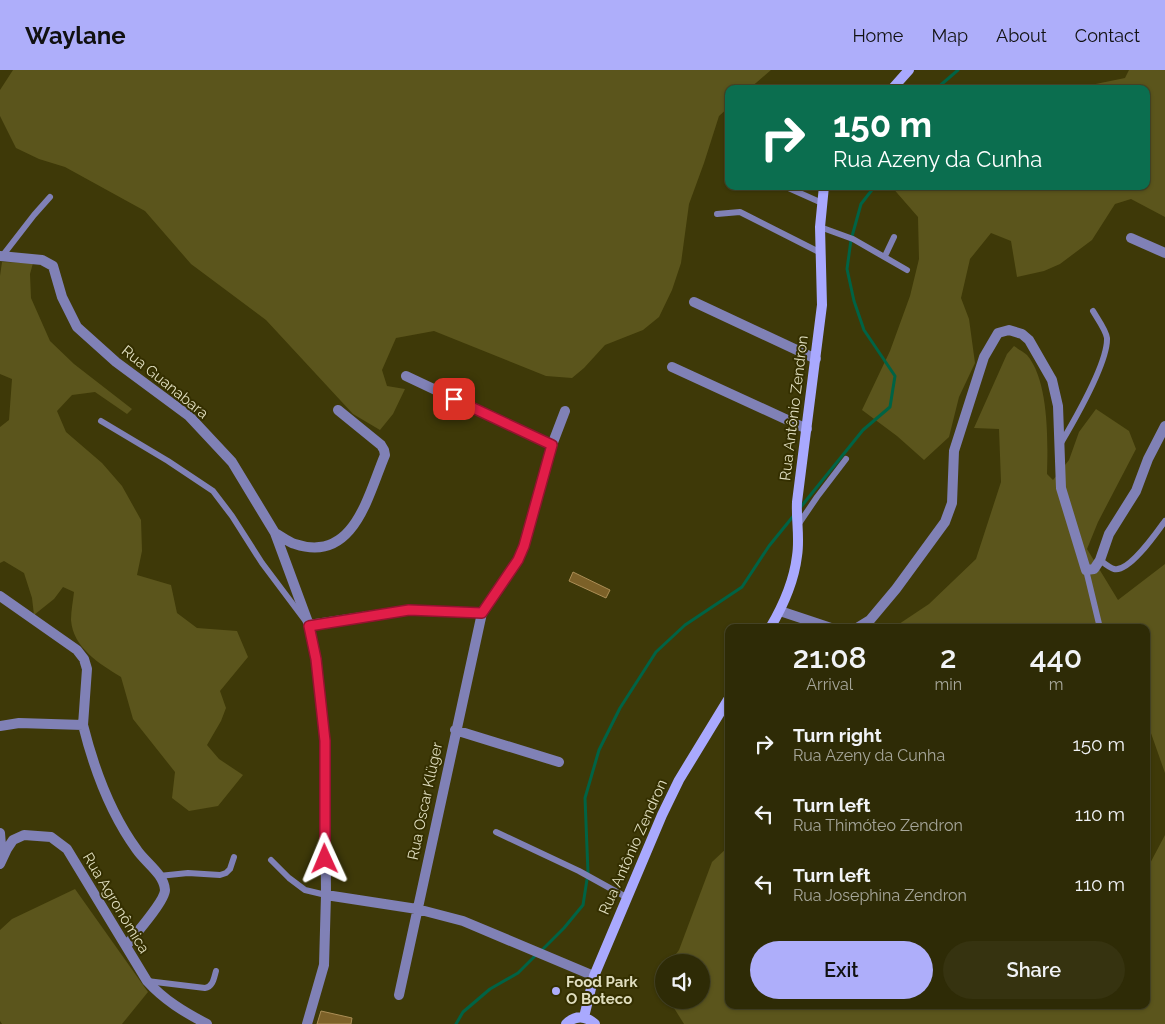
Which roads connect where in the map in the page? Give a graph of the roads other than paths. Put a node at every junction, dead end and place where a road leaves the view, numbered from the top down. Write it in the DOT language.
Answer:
graph roads {
  1 [pos="909,70"];
  2 [pos="896,85"];
  3 [pos="793,190"];
  4 [pos="824,190"];
  5 [pos="50,197"];
  6 [pos="822,203"];
  7 [pos="717,214"];
  8 [pos="820,226"];
  9 [pos="894,237"];
  10 [pos="1131,238"];
  11 [pos="821,253"];
  12 [pos="1165,253"];
  13 [pos="2,256"];
  14 [pos="885,256"];
  15 [pos="907,270"];
  16 [pos="694,302"];
  17 [pos="1093,311"];
  18 [pos="816,359"];
  19 [pos="672,367"];
  20 [pos="406,376"];
  21 [pos="338,410"];
  22 [pos="566,411"];
  23 [pos="101,421"];
  24 [pos="1165,426"];
  25 [pos="807,429"];
  26 [pos="552,445"];
  27 [pos="1060,445"];
  28 [pos="846,459"];
  29 [pos="797,515"];
  30 [pos="1165,521"];
  31 [pos="275,533"];
  32 [pos="1100,560"];
  33 [pos="1086,570"];
  34 [pos="0,596"];
  35 [pos="780,611"];
  36 [pos="482,613"];
  37 [pos="772,624"];
  38 [pos="819,624"];
  39 [pos="863,624"];
  40 [pos="1099,624"];
  41 [pos="309,626"];
  42 [pos="725,705"];
  43 [pos="83,725"];
  44 [pos="0,726"];
  45 [pos="455,730"];
  46 [pos="559,762"];
  47 [pos="496,832"];
  48 [pos="0,833"];
  49 [pos="234,857"];
  50 [pos="271,860"];
  51 [pos="1,861"];
  52 [pos="159,876"];
  53 [pos="326,895"];
  54 [pos="626,897"];
  55 [pos="417,909"];
  56 [pos="126,946"];
  57 [pos="216,971"];
  58 [pos="594,976"];
  59 [pos="147,981"];
  60 [pos="399,995"];
  61 [pos="584,1017"];
  62 [pos="207,1024"];
  63 [pos="306,1024"];
  64 [pos="566,1024"];
  65 [pos="595,1024"];
  1 -- 2 [label="street"];
  3 -- 6 [label="lane"];
  4 -- 6 [label="street, Rua Antônio Zendron"];
  5 -- 13 [label="lane"];
  6 -- 8 [label="street, Rua Antônio Zendron"];
  7 -- 11 [label="lane"];
  8 -- 11 [label="street, Rua Antônio Zendron"];
  8 -- 14 [label="lane"];
  9 -- 14 [label="lane"];
  10 -- 12 [label="street"];
  11 -- 18 [label="street, Rua Antônio Zendron"];
  13 -- 31 [label="street, Rua Guanabara"];
  14 -- 15 [label="lane"];
  16 -- 18 [label="street"];
  17 -- 27 [label="lane"];
  18 -- 25 [label="street, Rua Antônio Zendron"];
  19 -- 25 [label="street"];
  20 -- 26 [label="street"];
  21 -- 31 [label="street"];
  22 -- 26 [label="street"];
  23 -- 41 [label="lane"];
  24 -- 32 [label="street"];
  25 -- 29 [label="street, Rua Antônio Zendron"];
  26 -- 36 [label="street"];
  27 -- 33 [label="street"];
  27 -- 39 [label="street"];
  28 -- 29 [label="lane"];
  29 -- 35 [label="street, Rua Antônio Zendron"];
  30 -- 32 [label="lane"];
  31 -- 41 [label="street, Rua Guanabara"];
  32 -- 33 [label="street"];
  33 -- 40 [label="lane"];
  34 -- 43 [label="street"];
  35 -- 37 [label="street, Rua Antônio Zendron"];
  35 -- 38 [label="street"];
  36 -- 41 [label="street"];
  36 -- 45 [label="street, Rua Oscar Klüger"];
  41 -- 53 [label="street, Rua Guanabara"];
  42 -- 54 [label="street, Rua Antônio Zendron"];
  43 -- 44 [label="street"];
  43 -- 52 [label="street"];
  45 -- 46 [label="street"];
  45 -- 55 [label="street, Rua Oscar Klüger"];
  47 -- 54 [label="lane"];
  48 -- 51 [label="street"];
  49 -- 52 [label="lane"];
  50 -- 53 [label="lane"];
  51 -- 56 [label="street, Rua Agronômica"];
  52 -- 56 [label="street"];
  53 -- 55 [label="street"];
  53 -- 63 [label="street, Rua Guanabara"];
  54 -- 58 [label="street, Rua Antônio Zendron"];
  55 -- 58 [label="street"];
  55 -- 60 [label="street, Rua Oscar Klüger"];
  56 -- 59 [label="street, Rua Agronômica"];
  57 -- 59 [label="lane"];
  58 -- 61 [label="street, Rua Antônio Zendron"];
  59 -- 62 [label="street, Rua Agronômica"];
  61 -- 64 [label="street"];
  61 -- 65 [label="street"];
}
